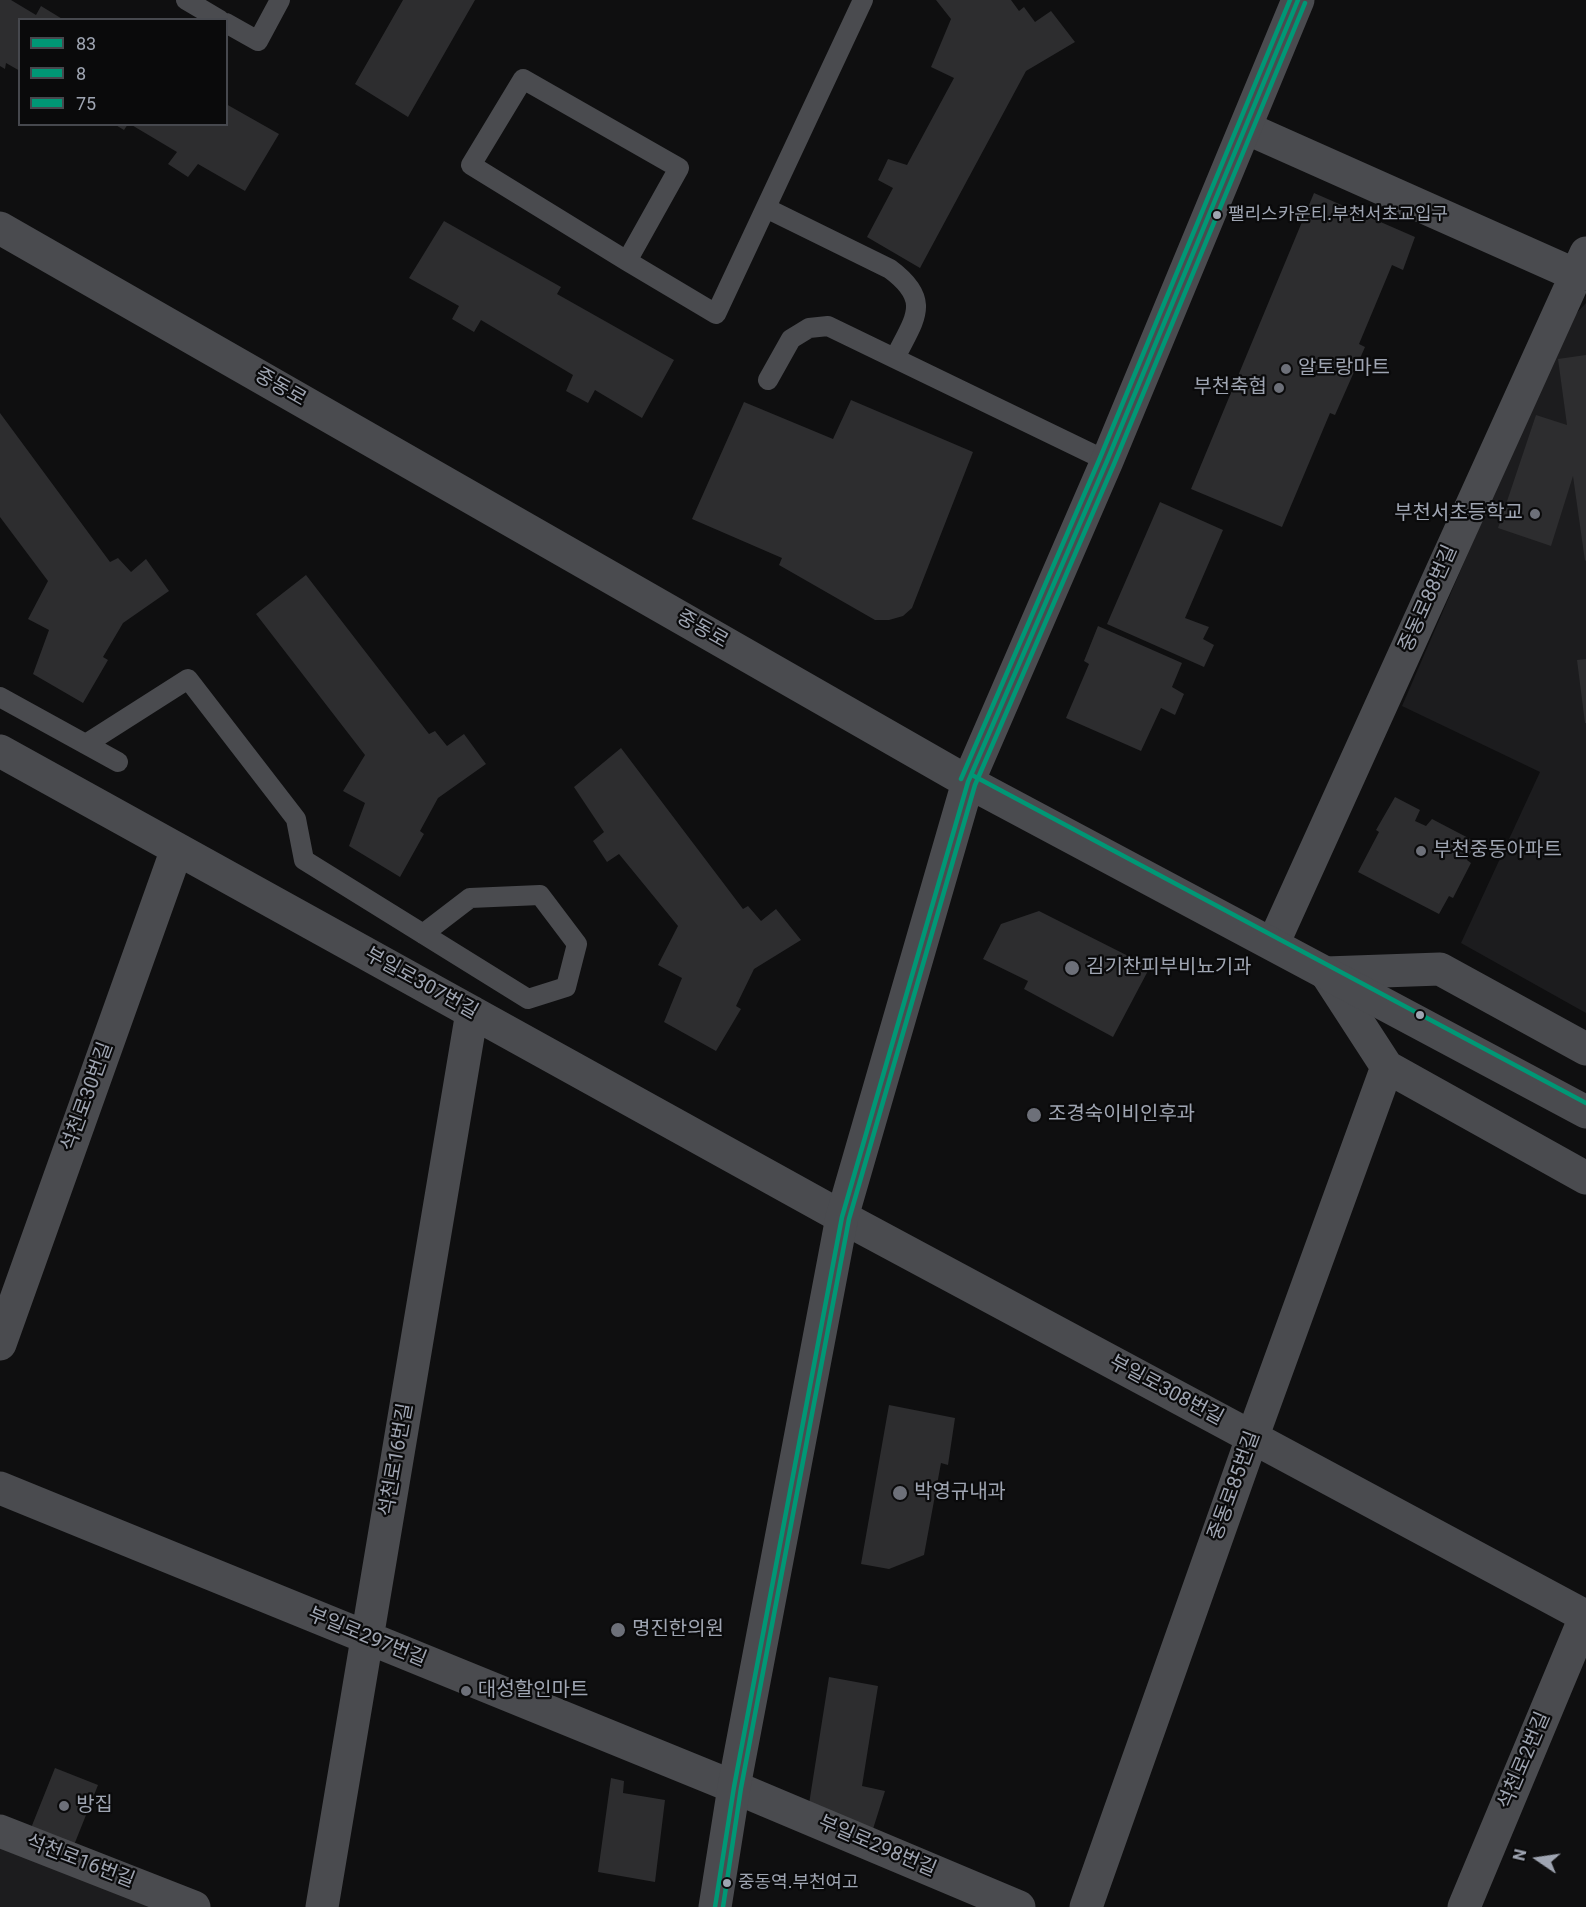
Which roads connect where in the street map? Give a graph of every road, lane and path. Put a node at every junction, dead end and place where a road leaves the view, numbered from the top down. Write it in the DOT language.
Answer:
graph roads {
  1 [pos="186,0"];
  2 [pos="280,0"];
  3 [pos="863,0"];
  4 [pos="1298,0"];
  5 [pos="217,18"];
  6 [pos="228,24"];
  7 [pos="1246,128"];
  8 [pos="766,208"];
  9 [pos="0,228"];
  10 [pos="627,261"];
  11 [pos="1583,267"];
  12 [pos="895,358"];
  13 [pos="768,380"];
  14 [pos="1107,461"];
  15 [pos="0,698"];
  16 [pos="86,744"];
  17 [pos="0,751"];
  18 [pos="118,762"];
  19 [pos="968,782"];
  20 [pos="177,849"];
  21 [pos="423,934"];
  22 [pos="1273,945"];
  23 [pos="1326,973"];
  24 [pos="472,1012"];
  25 [pos="1586,1049"];
  26 [pos="1387,1067"];
  27 [pos="1586,1112"];
  28 [pos="1586,1178"];
  29 [pos="842,1217"];
  30 [pos="0,1344"];
  31 [pos="1252,1438"];
  32 [pos="0,1488"];
  33 [pos="1586,1615"];
  34 [pos="367,1638"];
  35 [pos="734,1787"];
  36 [pos="0,1831"];
  37 [pos="194,1907"];
  38 [pos="322,1907"];
  39 [pos="715,1907"];
  40 [pos="1019,1907"];
  41 [pos="1086,1907"];
  42 [pos="1464,1907"];
  1 -- 5 [label="lane"];
  2 -- 6 [label="lane"];
  3 -- 8 [label="lane"];
  4 -- 7 [label="street"];
  7 -- 11 [label="street"];
  7 -- 14 [label="street"];
  8 -- 10 [label="lane"];
  8 -- 12 [label="lane"];
  9 -- 19 [label="street, 중동로"];
  10 -- 10 [label="lane"];
  11 -- 22 [label="street, 중동로88번길"];
  12 -- 13 [label="lane"];
  12 -- 14 [label="lane"];
  14 -- 19 [label="street"];
  15 -- 16 [label="lane"];
  16 -- 18 [label="lane"];
  16 -- 21 [label="lane"];
  17 -- 20 [label="street, 부일로307번길"];
  19 -- 22 [label="street, 중동로"];
  19 -- 29 [label="street"];
  20 -- 24 [label="street, 부일로307번길"];
  20 -- 30 [label="street, 석천로30번길"];
  21 -- 21 [label="lane"];
  22 -- 23 [label="street, 중동로"];
  23 -- 25 [label="street"];
  23 -- 26 [label="street"];
  23 -- 27 [label="street, 중동로"];
  24 -- 29 [label="street, 부일로307번길"];
  24 -- 34 [label="street, 석천로16번길"];
  26 -- 28 [label="street"];
  26 -- 31 [label="street, 중동로85번길"];
  29 -- 31 [label="street, 부일로308번길"];
  29 -- 35 [label="street"];
  31 -- 33 [label="street, 부일로308번길"];
  31 -- 41 [label="street, 중동로85번길"];
  32 -- 34 [label="street, 부일로297번길"];
  33 -- 42 [label="street, 석천로2번길"];
  34 -- 35 [label="street, 부일로297번길"];
  34 -- 38 [label="street, 석천로16번길"];
  35 -- 39 [label="street"];
  35 -- 40 [label="street, 부일로298번길"];
  36 -- 37 [label="street, 석천로16번길"];
}
